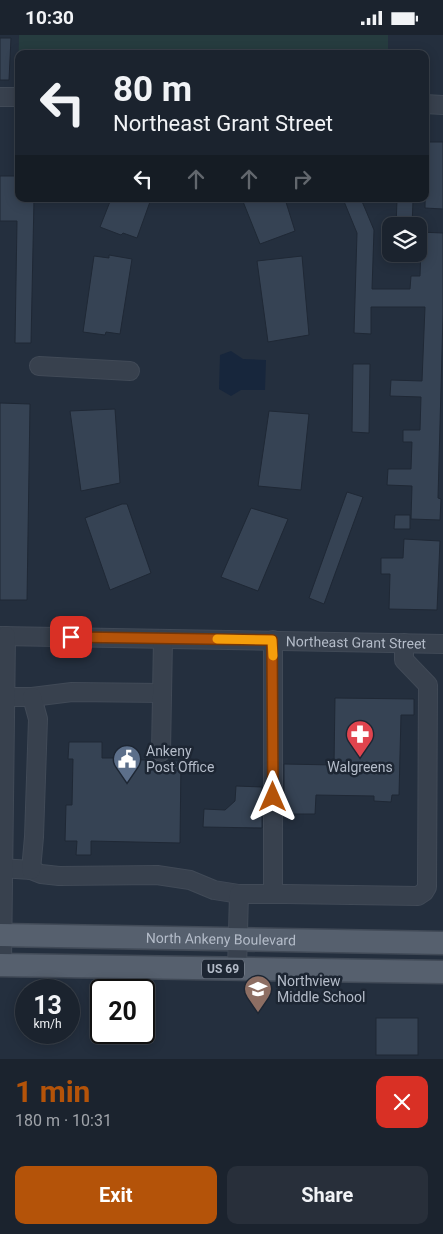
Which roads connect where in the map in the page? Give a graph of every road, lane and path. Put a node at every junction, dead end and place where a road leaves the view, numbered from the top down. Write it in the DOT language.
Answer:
graph roads {
  1 [pos="0,97"];
  2 [pos="15,97"];
  3 [pos="429,104"];
  4 [pos="443,105"];
  5 [pos="39,366"];
  6 [pos="130,371"];
  7 [pos="3,636"];
  8 [pos="163,639"];
  9 [pos="272,640"];
  10 [pos="404,643"];
  11 [pos="443,644"];
  12 [pos="162,693"];
  13 [pos="5,697"];
  14 [pos="32,697"];
  15 [pos="161,753"];
  16 [pos="436,824"];
  17 [pos="2,868"];
  18 [pos="31,870"];
  19 [pos="273,893"];
  20 [pos="239,895"];
  21 [pos="2,935"];
  22 [pos="239,939"];
  23 [pos="443,943"];
  24 [pos="1,965"];
  25 [pos="237,969"];
  26 [pos="443,972"];
  1 -- 2 [label="street"];
  3 -- 4 [label="street"];
  5 -- 6 [label="street"];
  7 -- 8 [label="street, Northeast Grant Street"];
  7 -- 13 [label="street"];
  8 -- 9 [label="street, Northeast Grant Street"];
  8 -- 12 [label="street"];
  9 -- 10 [label="street, Northeast Grant Street"];
  9 -- 19 [label="street"];
  10 -- 11 [label="street, Northeast Grant Street"];
  10 -- 16 [label="street"];
  12 -- 14 [label="street"];
  12 -- 15 [label="street"];
  13 -- 14 [label="street"];
  13 -- 17 [label="street"];
  14 -- 18 [label="street"];
  16 -- 19 [label="street"];
  17 -- 18 [label="street"];
  17 -- 21 [label="street"];
  18 -- 20 [label="street"];
  19 -- 20 [label="street"];
  20 -- 22 [label="street"];
  21 -- 22 [label="main road, North Ankeny Boulevard / US 69"];
  21 -- 24 [label="street"];
  22 -- 23 [label="main road, North Ankeny Boulevard / US 69"];
  22 -- 25 [label="street"];
  24 -- 25 [label="main road, US 69"];
  25 -- 26 [label="main road, US 69"];
}
